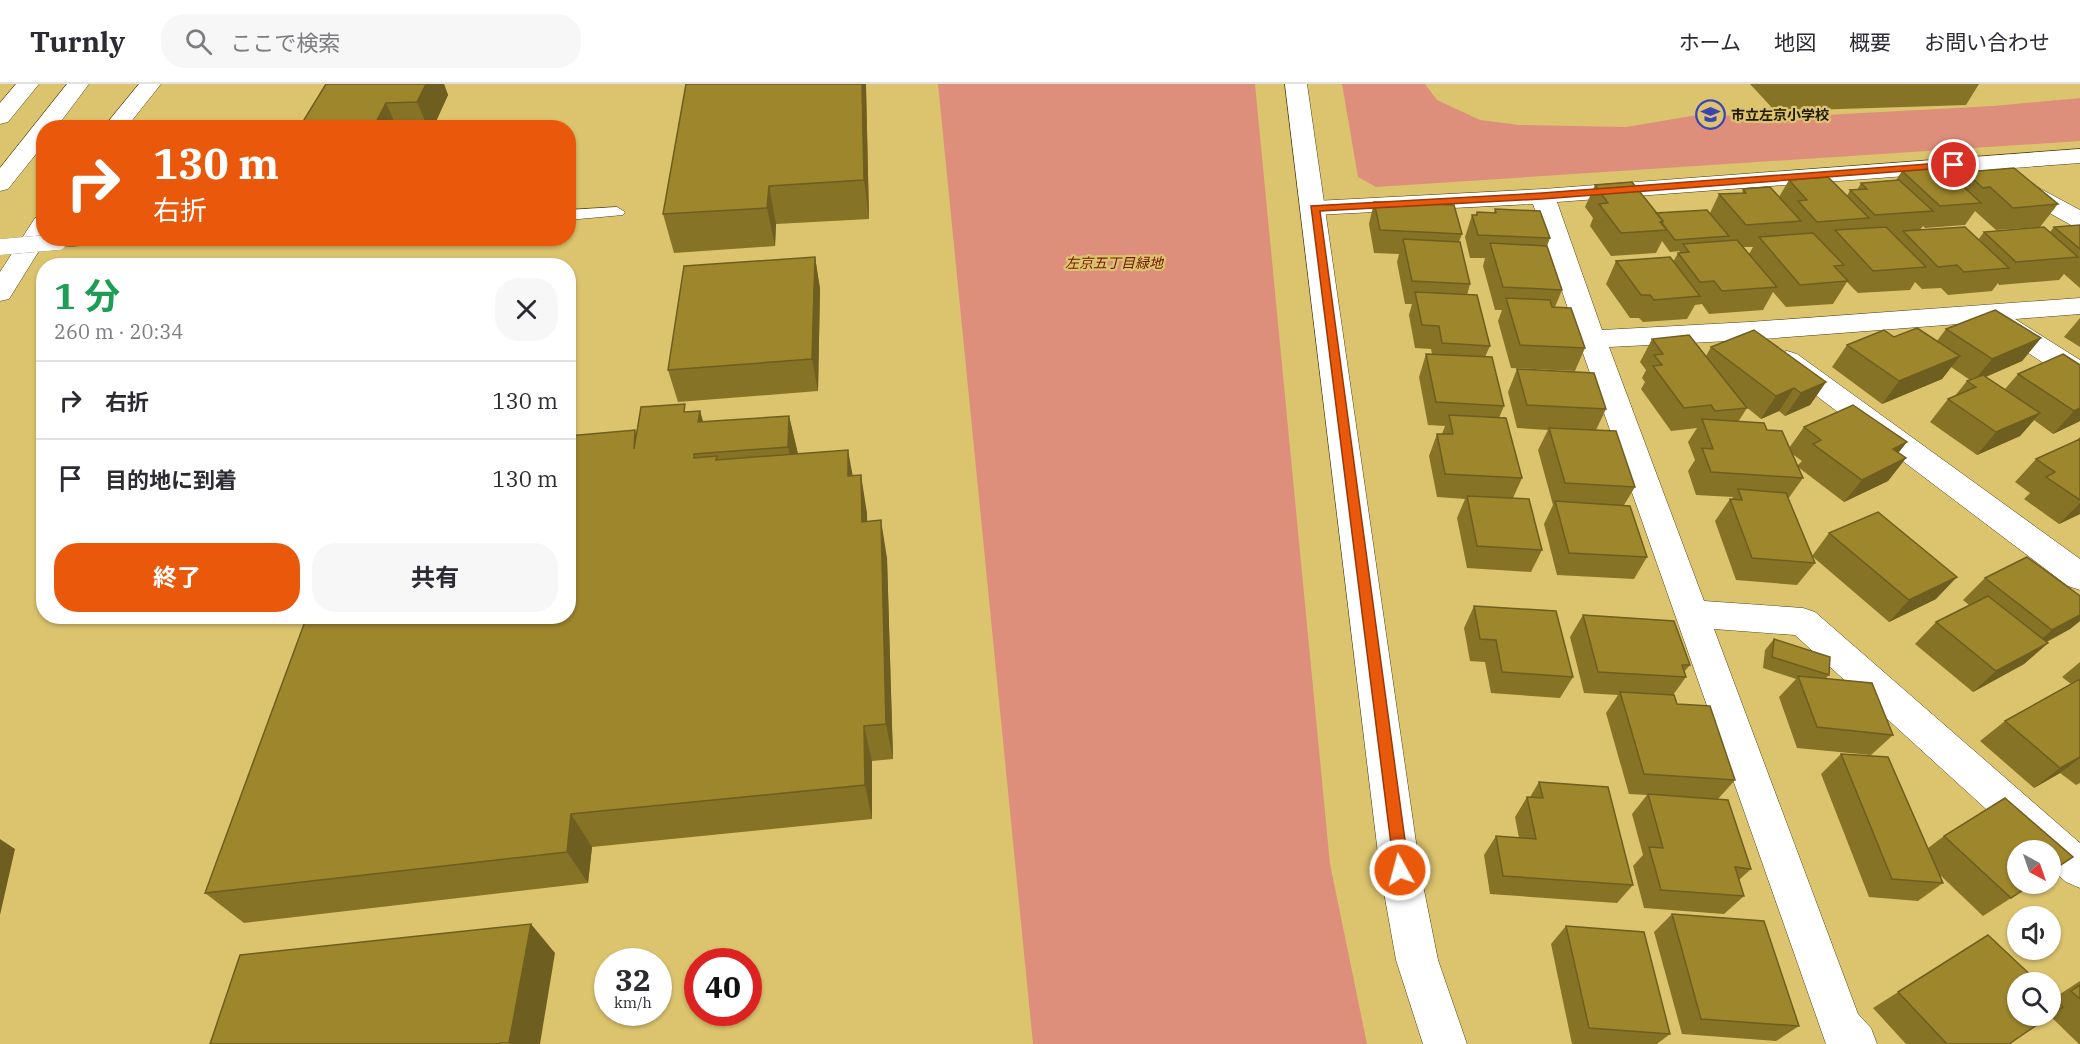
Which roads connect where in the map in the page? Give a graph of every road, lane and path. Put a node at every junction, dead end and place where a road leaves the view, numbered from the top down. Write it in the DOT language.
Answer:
graph roads {
  1 [pos="28,84"];
  2 [pos="78,84"];
  3 [pos="150,84"];
  4 [pos="1296,84"];
  5 [pos="0,117"];
  6 [pos="50,120"];
  7 [pos="121,120"];
  8 [pos="36,138"];
  9 [pos="2080,156"];
  10 [pos="1977,163"];
  11 [pos="0,184"];
  12 [pos="1542,196"];
  13 [pos="1314,208"];
  14 [pos="617,212"];
  15 [pos="576,215"];
  16 [pos="2080,220"];
  17 [pos="36,237"];
  18 [pos="40,246"];
  19 [pos="0,247"];
  20 [pos="0,293"];
  21 [pos="2080,306"];
  22 [pos="1988,315"];
  23 [pos="1749,331"];
  24 [pos="1592,339"];
  25 [pos="2080,373"];
  26 [pos="2080,577"];
  27 [pos="1693,614"];
  28 [pos="2080,869"];
  29 [pos="1445,1044"];
  30 [pos="1855,1044"];
  1 -- 5 [label="main road"];
  2 -- 6 [label="main road"];
  3 -- 7 [label="main road"];
  4 -- 13 [label="main road"];
  8 -- 11 [label="main road"];
  9 -- 10 [label="main road"];
  10 -- 12 [label="main road"];
  10 -- 16 [label="main road"];
  12 -- 13 [label="main road"];
  12 -- 24 [label="main road"];
  13 -- 29 [label="main road"];
  14 -- 15 [label="lane"];
  17 -- 19 [label="lane, bridge"];
  18 -- 20 [label="main road"];
  21 -- 22 [label="main road"];
  22 -- 23 [label="main road"];
  22 -- 25 [label="main road"];
  23 -- 24 [label="main road"];
  23 -- 26 [label="main road"];
  24 -- 27 [label="main road"];
  27 -- 28 [label="main road"];
  27 -- 30 [label="main road"];
}
